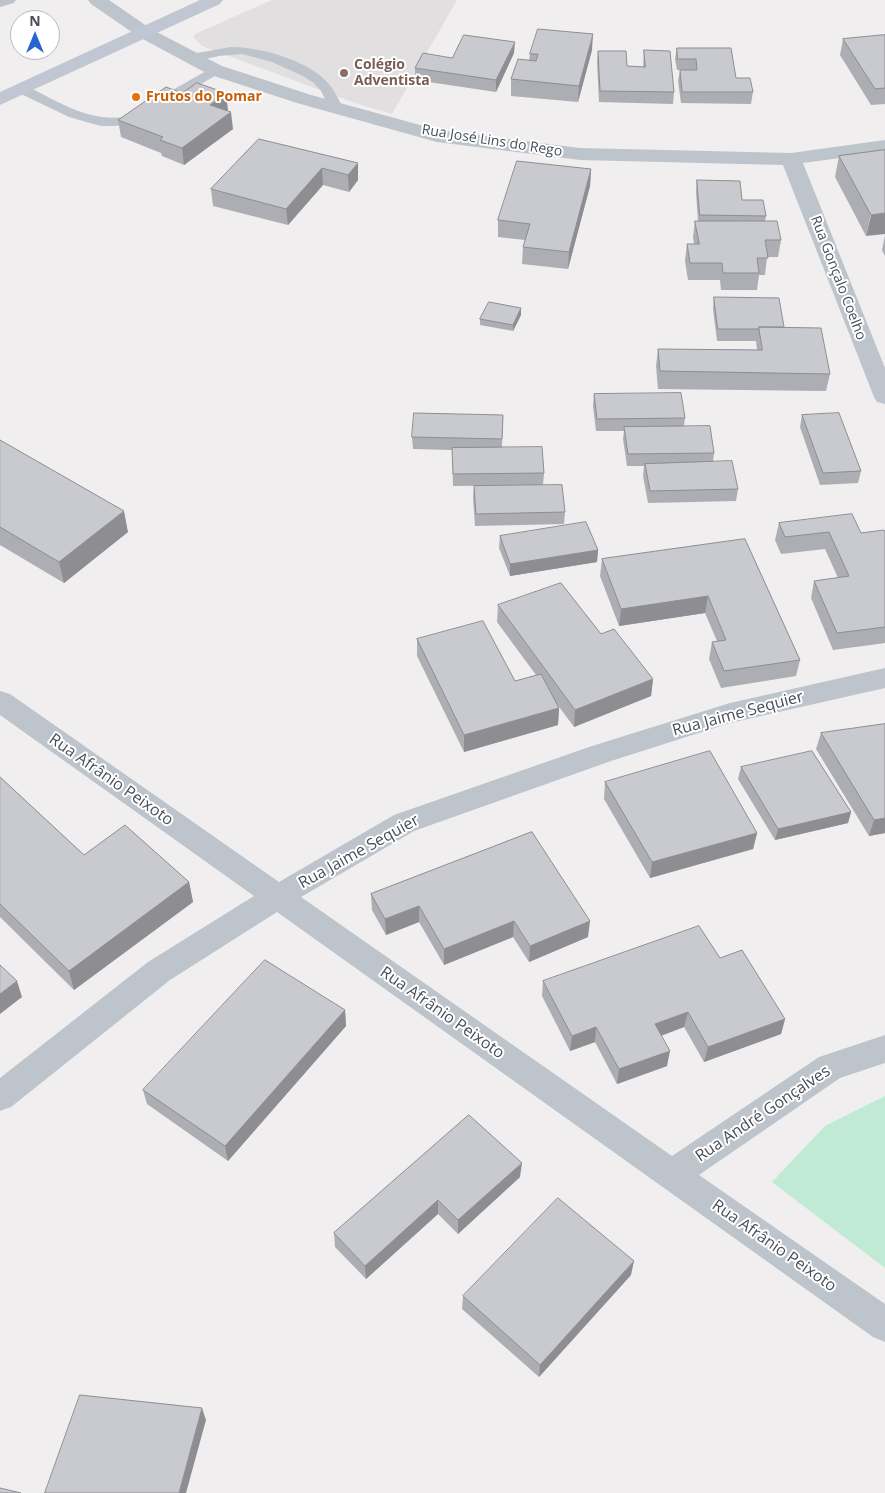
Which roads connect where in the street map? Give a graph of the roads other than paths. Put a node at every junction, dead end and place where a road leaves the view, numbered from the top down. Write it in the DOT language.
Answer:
graph roads {
  1 [pos="10,0"];
  2 [pos="97,0"];
  3 [pos="214,0"];
  4 [pos="0,2"];
  5 [pos="145,33"];
  6 [pos="190,58"];
  7 [pos="215,70"];
  8 [pos="22,89"];
  9 [pos="0,99"];
  10 [pos="336,108"];
  11 [pos="885,146"];
  12 [pos="791,159"];
  13 [pos="885,397"];
  14 [pos="885,678"];
  15 [pos="0,701"];
  16 [pos="277,897"];
  17 [pos="885,1049"];
  18 [pos="0,1097"];
  19 [pos="672,1175"];
  20 [pos="885,1325"];
  1 -- 4 [label="lane"];
  2 -- 5 [label="street, Rua José Lins do Rego"];
  3 -- 5 [label="main road"];
  5 -- 6 [label="street, Rua José Lins do Rego"];
  5 -- 8 [label="main road"];
  6 -- 7 [label="street, Rua José Lins do Rego"];
  6 -- 10 [label="lane"];
  7 -- 8 [label="lane"];
  7 -- 10 [label="street, Rua José Lins do Rego"];
  8 -- 9 [label="main road"];
  10 -- 12 [label="street, Rua José Lins do Rego"];
  11 -- 12 [label="street, Rua José Lins do Rego"];
  12 -- 13 [label="street, Rua Gonçalo Coelho"];
  14 -- 16 [label="street, Rua Jaime Sequier"];
  15 -- 16 [label="street, Rua Afrânio Peixoto"];
  16 -- 18 [label="street, Rua Jaime Sequier"];
  16 -- 19 [label="street, Rua Afrânio Peixoto"];
  17 -- 19 [label="street, Rua André Gonçalves"];
  19 -- 20 [label="street, Rua Afrânio Peixoto"];
}
